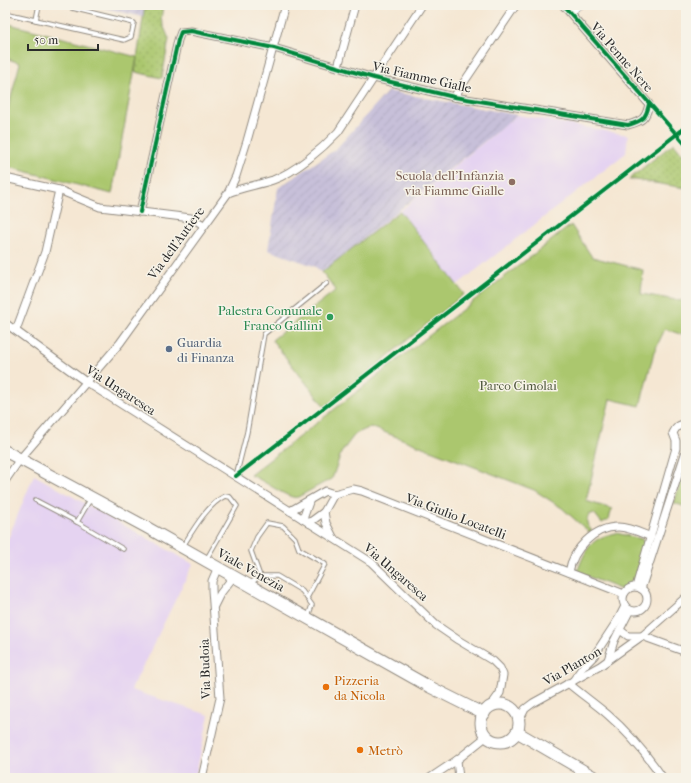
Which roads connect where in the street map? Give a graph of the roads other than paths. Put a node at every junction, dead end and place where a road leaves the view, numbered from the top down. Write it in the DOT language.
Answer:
graph roads {
  1 [pos="39,5"];
  2 [pos="60,5"];
  3 [pos="284,5"];
  4 [pos="355,5"];
  5 [pos="422,5"];
  6 [pos="516,5"];
  7 [pos="563,5"];
  8 [pos="580,5"];
  9 [pos="570,12"];
  10 [pos="5,13"];
  11 [pos="36,20"];
  12 [pos="274,48"];
  13 [pos="338,67"];
  14 [pos="374,78"];
  15 [pos="454,97"];
  16 [pos="649,104"];
  17 [pos="5,178"];
  18 [pos="59,190"];
  19 [pos="228,193"];
  20 [pos="140,212"];
  21 [pos="204,225"];
  22 [pos="328,283"];
  23 [pos="5,323"];
  24 [pos="16,330"];
  25 [pos="86,382"];
  26 [pos="686,424"];
  27 [pos="5,450"];
  28 [pos="686,451"];
  29 [pos="20,459"];
  30 [pos="236,476"];
  31 [pos="5,481"];
  32 [pos="334,494"];
  33 [pos="91,497"];
  34 [pos="34,500"];
  35 [pos="309,502"];
  36 [pos="290,511"];
  37 [pos="324,512"];
  38 [pos="306,521"];
  39 [pos="77,522"];
  40 [pos="333,537"];
  41 [pos="651,537"];
  42 [pos="182,547"];
  43 [pos="123,550"];
  44 [pos="206,560"];
  45 [pos="218,567"];
  46 [pos="569,572"];
  47 [pos="234,576"];
  48 [pos="260,576"];
  49 [pos="250,585"];
  50 [pos="638,588"];
  51 [pos="624,594"];
  52 [pos="686,597"];
  53 [pos="307,598"];
  54 [pos="214,606"];
  55 [pos="628,608"];
  56 [pos="308,618"];
  57 [pos="620,630"];
  58 [pos="642,636"];
  59 [pos="686,652"];
  60 [pos="608,660"];
  61 [pos="571,682"];
  62 [pos="487,710"];
  63 [pos="518,727"];
  64 [pos="487,736"];
  65 [pos="457,760"];
  66 [pos="202,778"];
  67 [pos="430,778"];
  68 [pos="459,778"];
  69 [pos="596,778"];
  70 [pos="663,778"];
  1 -- 11 [label="lane"];
  2 -- 11 [label="lane"];
  3 -- 12 [label="street, Via dell'Autiere"];
  4 -- 13 [label="street"];
  5 -- 14 [label="street"];
  6 -- 15 [label="street"];
  7 -- 9 [label="street, Via Penne Nere"];
  8 -- 9 [label="street"];
  9 -- 16 [label="street, Via Penne Nere"];
  10 -- 11 [label="lane"];
  12 -- 13 [label="street, Via Fiamme Gialle"];
  12 -- 19 [label="street, Via dell'Autiere"];
  12 -- 20 [label="street, Via Fiamme Gialle"];
  13 -- 14 [label="street, Via Fiamme Gialle"];
  14 -- 15 [label="street, Via Fiamme Gialle"];
  14 -- 19 [label="street"];
  15 -- 16 [label="street, Via Fiamme Gialle"];
  17 -- 18 [label="street"];
  18 -- 20 [label="street"];
  18 -- 24 [label="street"];
  19 -- 21 [label="street, Via dell'Autiere"];
  20 -- 21 [label="street"];
  21 -- 25 [label="street, Via dell'Autiere"];
  22 -- 30 [label="lane"];
  23 -- 24 [label="street, Via Ungaresca"];
  24 -- 25 [label="street, Via Ungaresca"];
  25 -- 29 [label="street, Via dell'Autiere"];
  25 -- 30 [label="street, Via Ungaresca"];
  26 -- 41 [label="street"];
  27 -- 29 [label="main road, Viale Venezia"];
  28 -- 50 [label="street"];
  29 -- 31 [label="street, Via dell'Autiere"];
  29 -- 33 [label="main road, Viale Venezia"];
  30 -- 36 [label="street, Via Ungaresca"];
  32 -- 35 [label="street, Via Giulio Locatelli"];
  32 -- 37 [label="street"];
  32 -- 46 [label="street, Via Giulio Locatelli"];
  33 -- 39 [label="lane"];
  33 -- 42 [label="main road, Viale Venezia"];
  34 -- 39 [label="lane"];
  35 -- 36 [label="street"];
  35 -- 38 [label="street"];
  36 -- 38 [label="street, Via Ungaresca"];
  37 -- 38 [label="street"];
  37 -- 40 [label="street"];
  38 -- 40 [label="street, Via Ungaresca"];
  39 -- 43 [label="lane"];
  40 -- 62 [label="street, Via Ungaresca"];
  41 -- 46 [label="street"];
  41 -- 50 [label="street"];
  42 -- 44 [label="main road, Viale Venezia"];
  42 -- 44 [label="lane"];
  44 -- 45 [label="main road, Viale Venezia"];
  45 -- 47 [label="main road, Viale Venezia"];
  45 -- 54 [label="street, Via Budoia"];
  46 -- 51 [label="street, Via Giulio Locatelli"];
  47 -- 49 [label="main road, Viale Venezia"];
  47 -- 54 [label="street"];
  48 -- 49 [label="lane"];
  48 -- 53 [label="lane"];
  48 -- 53 [label="lane"];
  49 -- 56 [label="main road, Viale Venezia"];
  50 -- 51 [label="street"];
  50 -- 55 [label="street"];
  51 -- 55 [label="street"];
  52 -- 58 [label="street, Via Planton"];
  53 -- 56 [label="lane"];
  54 -- 66 [label="street, Via Budoia"];
  55 -- 57 [label="street"];
  55 -- 61 [label="street"];
  56 -- 62 [label="main road, Viale Venezia"];
  57 -- 58 [label="street"];
  57 -- 60 [label="street"];
  58 -- 59 [label="street"];
  58 -- 60 [label="street, Via Planton"];
  60 -- 61 [label="street, Via Planton"];
  61 -- 63 [label="street, Via Planton"];
  61 -- 70 [label="street"];
  62 -- 63 [label="main road, Viale Venezia"];
  62 -- 64 [label="main road"];
  63 -- 64 [label="main road"];
  63 -- 69 [label="main road, Viale Venezia"];
  64 -- 65 [label="street"];
  65 -- 67 [label="street"];
  65 -- 68 [label="street"];
}
